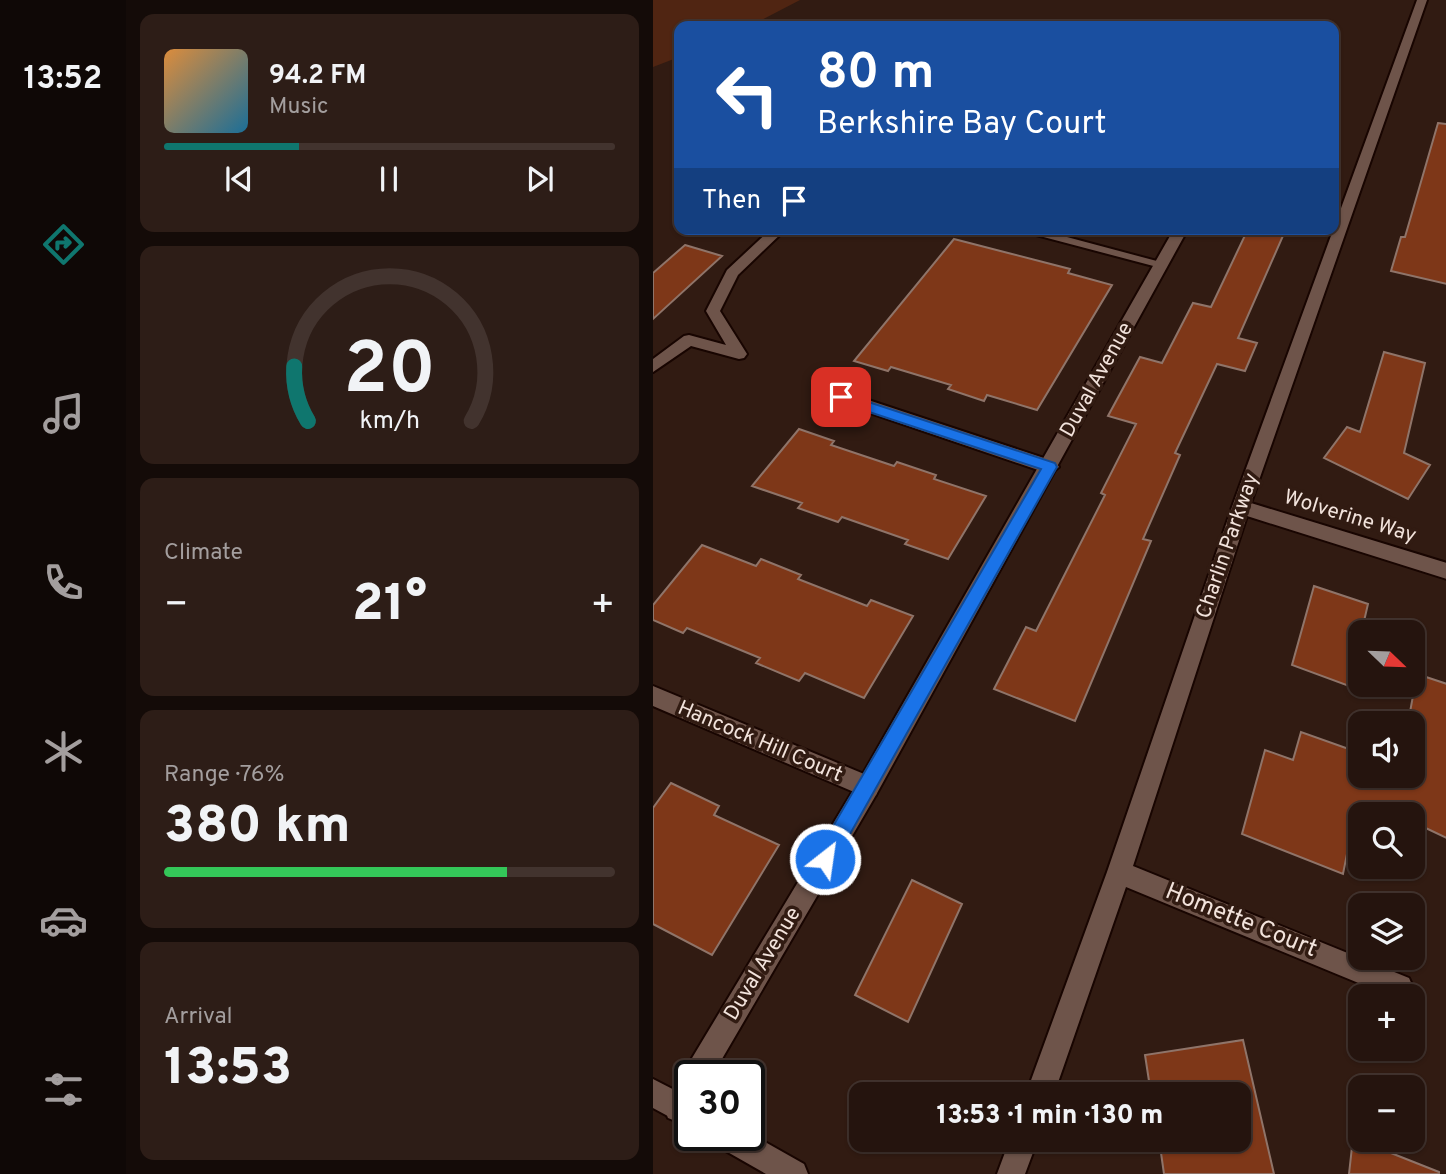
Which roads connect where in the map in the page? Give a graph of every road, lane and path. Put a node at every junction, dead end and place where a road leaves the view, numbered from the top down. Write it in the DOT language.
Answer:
graph roads {
  1 [pos="1422,0"];
  2 [pos="1339,232"];
  3 [pos="773,235"];
  4 [pos="1045,235"];
  5 [pos="1178,235"];
  6 [pos="1338,235"];
  7 [pos="1161,264"];
  8 [pos="653,367"];
  9 [pos="841,397"];
  10 [pos="1050,467"];
  11 [pos="1241,507"];
  12 [pos="1446,570"];
  13 [pos="653,696"];
  14 [pos="868,787"];
  15 [pos="1120,872"];
  16 [pos="1393,984"];
  17 [pos="706,1060"];
  18 [pos="1044,1082"];
  19 [pos="653,1093"];
  20 [pos="674,1100"];
  21 [pos="753,1151"];
  22 [pos="1019,1152"];
  23 [pos="794,1174"];
  24 [pos="1011,1174"];
  1 -- 2 [label="street, Charlin Parkway"];
  3 -- 8 [label="street"];
  4 -- 7 [label="street"];
  5 -- 7 [label="street, Duval Avenue"];
  6 -- 11 [label="street, Charlin Parkway"];
  7 -- 10 [label="street, Duval Avenue"];
  9 -- 10 [label="street"];
  10 -- 14 [label="street, Duval Avenue"];
  11 -- 12 [label="street, Wolverine Way"];
  11 -- 15 [label="street, Charlin Parkway"];
  13 -- 14 [label="street, Hancock Hill Court"];
  14 -- 17 [label="street, Duval Avenue"];
  15 -- 16 [label="street, Homette Court"];
  15 -- 18 [label="street, Charlin Parkway"];
  19 -- 20 [label="street"];
  21 -- 23 [label="main road"];
  22 -- 24 [label="street"];
}
